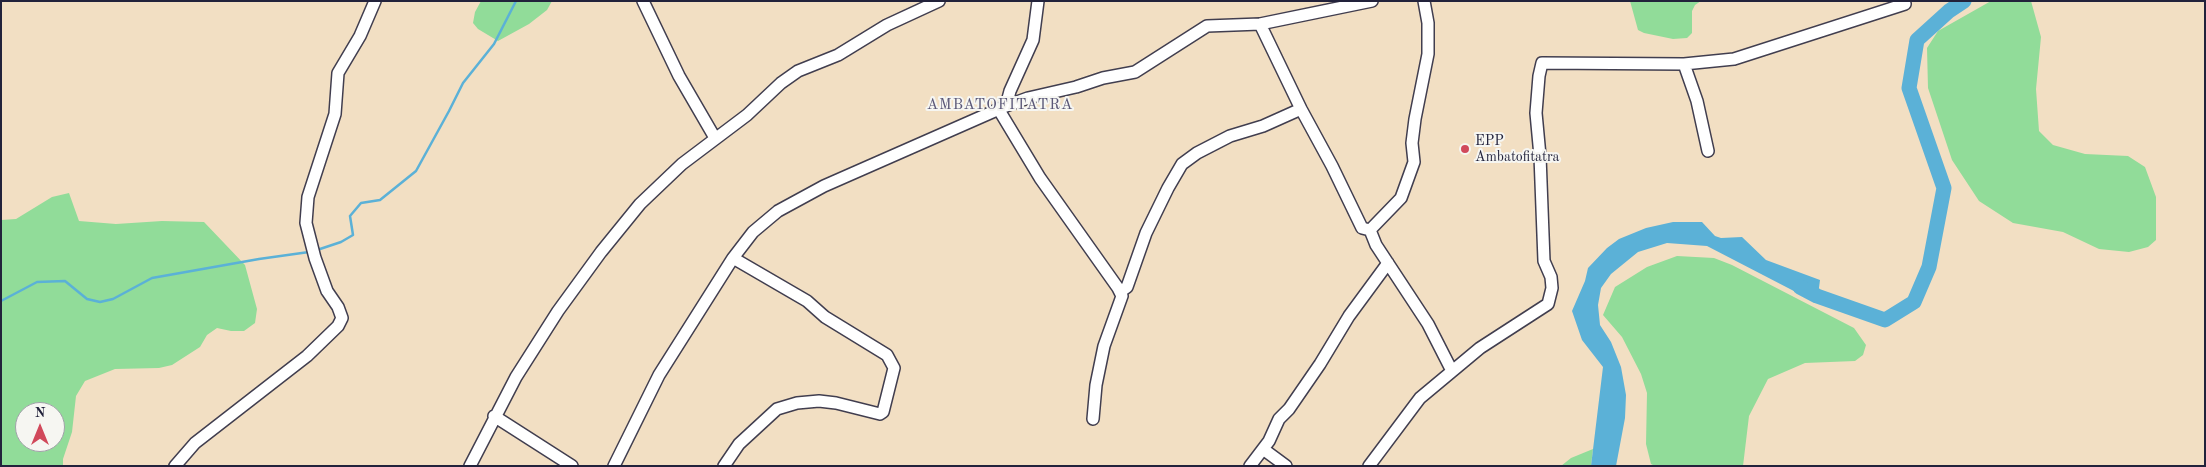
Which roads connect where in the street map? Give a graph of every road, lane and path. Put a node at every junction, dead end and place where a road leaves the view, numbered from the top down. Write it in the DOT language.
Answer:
graph roads {
  1 [pos="375,1"];
  2 [pos="643,1"];
  3 [pos="939,1"];
  4 [pos="1038,1"];
  5 [pos="1372,1"];
  6 [pos="1424,1"];
  7 [pos="1905,4"];
  8 [pos="1260,24"];
  9 [pos="1684,64"];
  10 [pos="1002,108"];
  11 [pos="1301,109"];
  12 [pos="715,138"];
  13 [pos="1708,151"];
  14 [pos="1370,230"];
  15 [pos="733,258"];
  16 [pos="1388,262"];
  17 [pos="1120,292"];
  18 [pos="1452,371"];
  19 [pos="494,416"];
  20 [pos="1093,419"];
  21 [pos="1263,450"];
  22 [pos="175,466"];
  23 [pos="470,466"];
  24 [pos="572,466"];
  25 [pos="614,466"];
  26 [pos="724,466"];
  27 [pos="1250,466"];
  28 [pos="1286,466"];
  29 [pos="1369,466"];
  1 -- 22 [label="street"];
  2 -- 12 [label="street"];
  3 -- 12 [label="street"];
  4 -- 10 [label="street"];
  5 -- 8 [label="street"];
  6 -- 14 [label="street"];
  7 -- 9 [label="street"];
  8 -- 10 [label="street"];
  8 -- 11 [label="street"];
  9 -- 13 [label="street"];
  9 -- 18 [label="street"];
  10 -- 15 [label="street"];
  10 -- 17 [label="street"];
  11 -- 14 [label="street"];
  11 -- 17 [label="street"];
  12 -- 19 [label="street"];
  14 -- 16 [label="street"];
  15 -- 25 [label="street"];
  15 -- 26 [label="street"];
  16 -- 18 [label="street"];
  16 -- 21 [label="street"];
  17 -- 20 [label="street"];
  18 -- 29 [label="street"];
  19 -- 23 [label="street"];
  19 -- 24 [label="street"];
  21 -- 27 [label="street"];
  21 -- 28 [label="street"];
}
